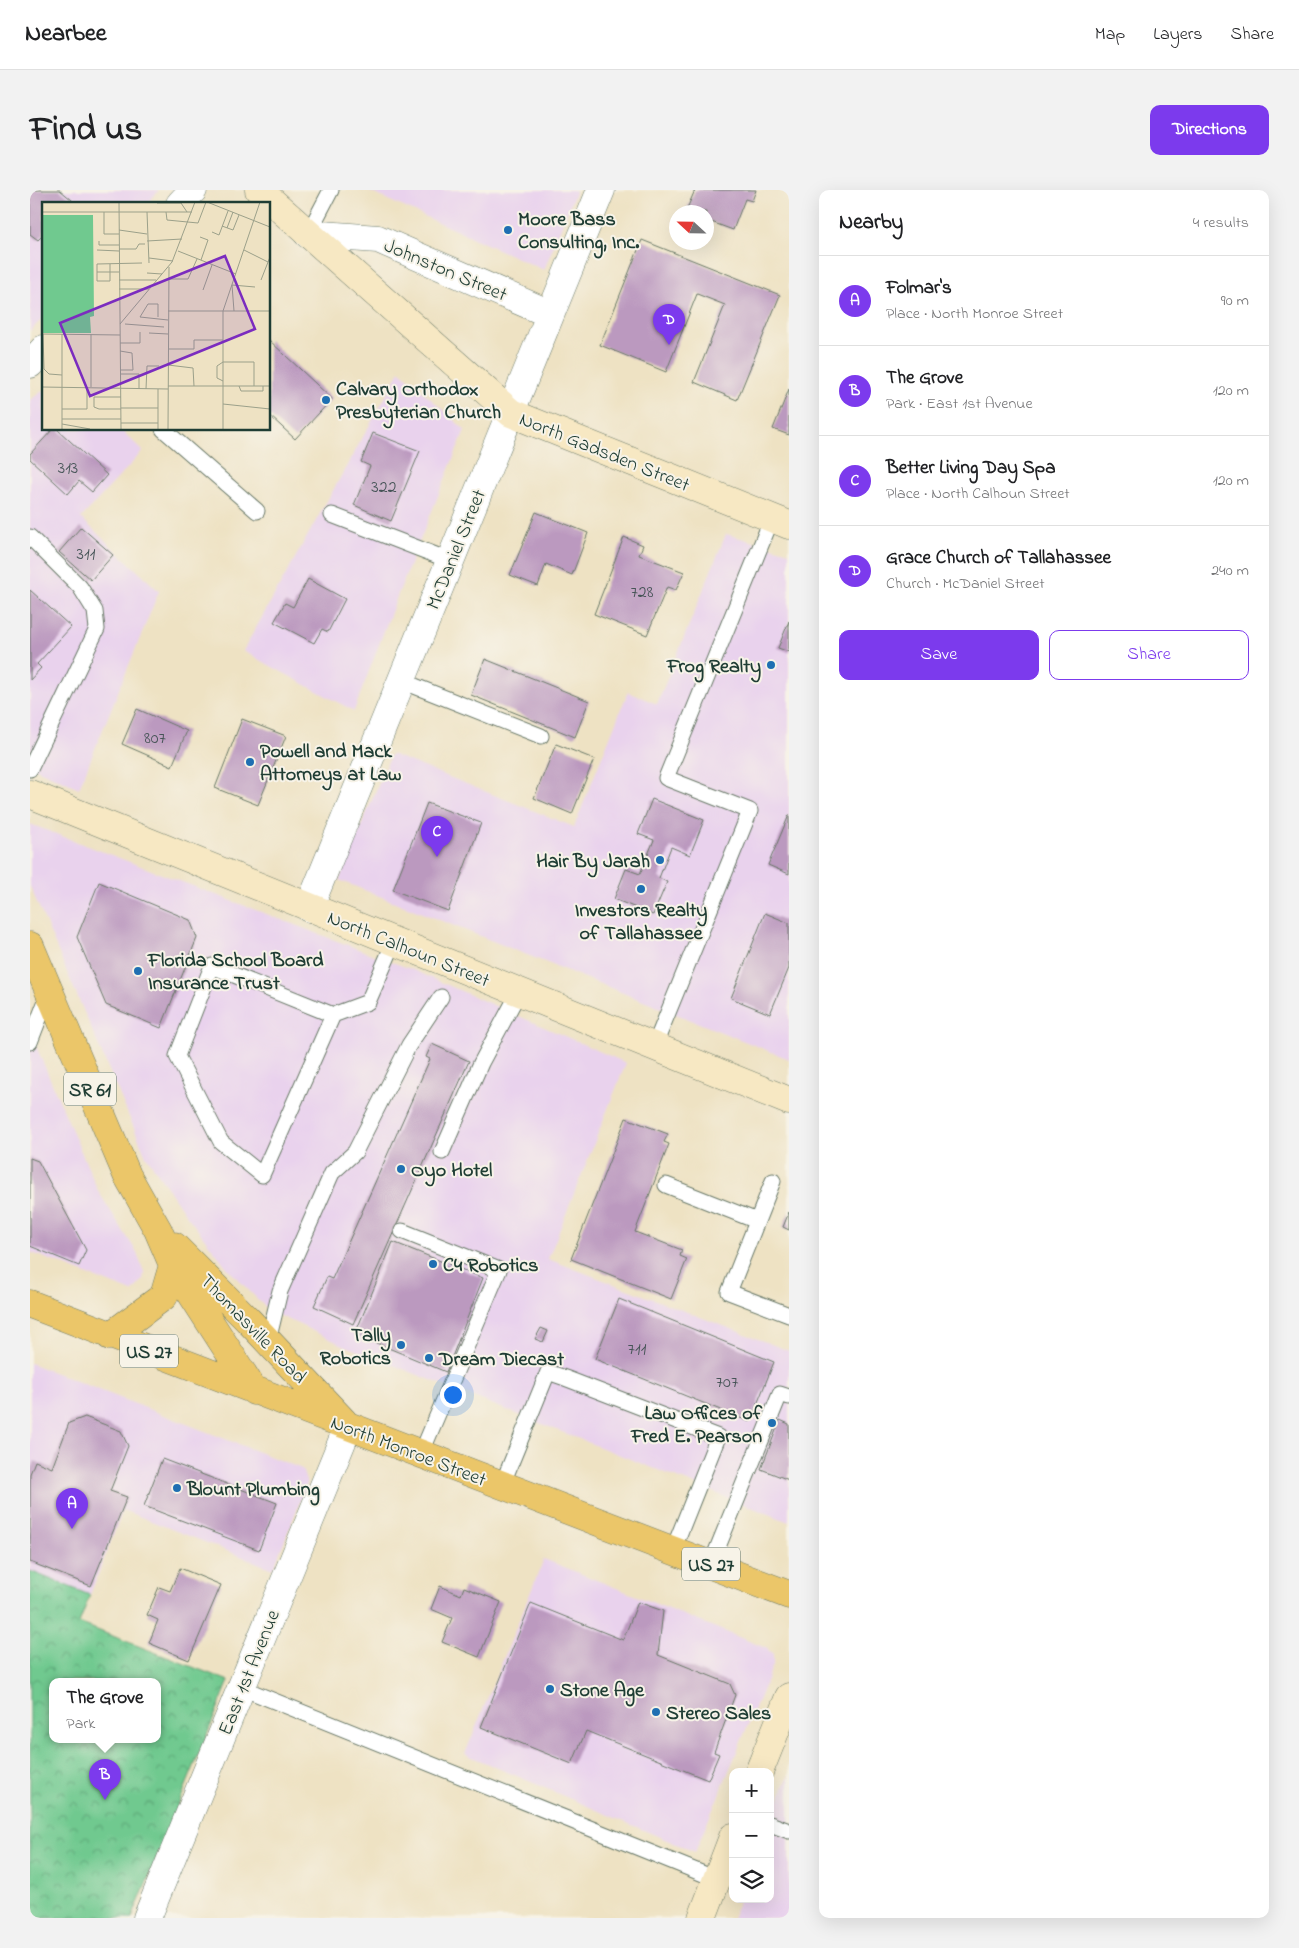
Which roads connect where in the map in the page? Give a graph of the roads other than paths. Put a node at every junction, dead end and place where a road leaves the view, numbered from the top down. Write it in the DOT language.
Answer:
graph roads {
  1 [pos="192,190"];
  2 [pos="259,190"];
  3 [pos="331,190"];
  4 [pos="601,190"];
  5 [pos="182,202"];
  6 [pos="308,234"];
  7 [pos="550,314"];
  8 [pos="42,351"];
  9 [pos="30,364"];
  10 [pos="511,413"];
  11 [pos="164,430"];
  12 [pos="257,511"];
  13 [pos="332,515"];
  14 [pos="780,522"];
  15 [pos="30,536"];
  16 [pos="451,560"];
  17 [pos="402,681"];
  18 [pos="541,736"];
  19 [pos="30,768"];
  20 [pos="34,800"];
  21 [pos="309,908"];
  22 [pos="394,942"];
  23 [pos="30,946"];
  24 [pos="519,992"];
  25 [pos="49,993"];
  26 [pos="441,997"];
  27 [pos="333,1015"];
  28 [pos="30,1042"];
  29 [pos="654,1047"];
  30 [pos="789,1101"];
  31 [pos="442,1152"];
  32 [pos="773,1181"];
  33 [pos="666,1185"];
  34 [pos="758,1221"];
  35 [pos="158,1230"];
  36 [pos="402,1231"];
  37 [pos="173,1265"];
  38 [pos="30,1304"];
  39 [pos="789,1315"];
  40 [pos="110,1336"];
  41 [pos="268,1341"];
  42 [pos="254,1391"];
  43 [pos="789,1397"];
  44 [pos="348,1427"];
  45 [pos="421,1454"];
  46 [pos="502,1485"];
  47 [pos="673,1550"];
  48 [pos="711,1564"];
  49 [pos="789,1595"];
  50 [pos="242,1688"];
  51 [pos="789,1697"];
  52 [pos="761,1768"];
  53 [pos="774,1825"];
  54 [pos="789,1831"];
  55 [pos="729,1847"];
  56 [pos="716,1879"];
  57 [pos="707,1916"];
  58 [pos="148,1918"];
  1 -- 5 [label="street"];
  2 -- 6 [label="street, North Gadsden Street"];
  3 -- 6 [label="lane"];
  4 -- 7 [label="street, McDaniel Street"];
  6 -- 7 [label="street, Johnston Street"];
  6 -- 10 [label="street, North Gadsden Street"];
  7 -- 10 [label="street, McDaniel Street"];
  8 -- 9 [label="street"];
  10 -- 14 [label="street, North Gadsden Street"];
  10 -- 16 [label="street, McDaniel Street"];
  11 -- 12 [label="lane"];
  13 -- 16 [label="lane"];
  14 -- 29 [label="lane"];
  15 -- 19 [label="lane"];
  16 -- 17 [label="street, McDaniel Street"];
  17 -- 18 [label="lane"];
  17 -- 21 [label="street, McDaniel Street"];
  20 -- 21 [label="street, North Calhoun Street"];
  21 -- 22 [label="street, North Calhoun Street"];
  22 -- 24 [label="street, North Calhoun Street"];
  22 -- 27 [label="lane"];
  23 -- 25 [label="main road, Thomasville Road / SR 61"];
  24 -- 29 [label="street, North Calhoun Street"];
  24 -- 31 [label="lane"];
  25 -- 28 [label="lane"];
  25 -- 35 [label="main road, Thomasville Road / SR 61"];
  26 -- 41 [label="lane"];
  27 -- 27 [label="lane"];
  29 -- 30 [label="street, North Calhoun Street"];
  32 -- 34 [label="lane"];
  33 -- 34 [label="lane"];
  34 -- 39 [label="lane"];
  35 -- 37 [label="main road, Thomasville Road / SR 61"];
  35 -- 41 [label="main road, Thomasville Road / SR 61"];
  36 -- 45 [label="lane"];
  37 -- 40 [label="main road"];
  37 -- 42 [label="main road, Thomasville Road / SR 61"];
  38 -- 40 [label="main road, North Monroe Street / US 27"];
  40 -- 42 [label="main road, North Monroe Street / US 27"];
  41 -- 44 [label="main road, Thomasville Road / SR 61"];
  42 -- 44 [label="main road, North Monroe Street / US 27"];
  43 -- 48 [label="lane"];
  44 -- 45 [label="main road, North Monroe Street / US 27"];
  44 -- 50 [label="street, East 1st Avenue"];
  45 -- 46 [label="main road, North Monroe Street / US 27"];
  46 -- 47 [label="main road, North Monroe Street / US 27"];
  46 -- 47 [label="lane"];
  47 -- 48 [label="main road, North Monroe Street / US 27"];
  48 -- 49 [label="main road, North Monroe Street / US 27"];
  50 -- 56 [label="lane"];
  50 -- 58 [label="street, East 1st Avenue"];
  51 -- 52 [label="street"];
  53 -- 54 [label="lane"];
  55 -- 56 [label="street"];
  56 -- 57 [label="street"];
}
